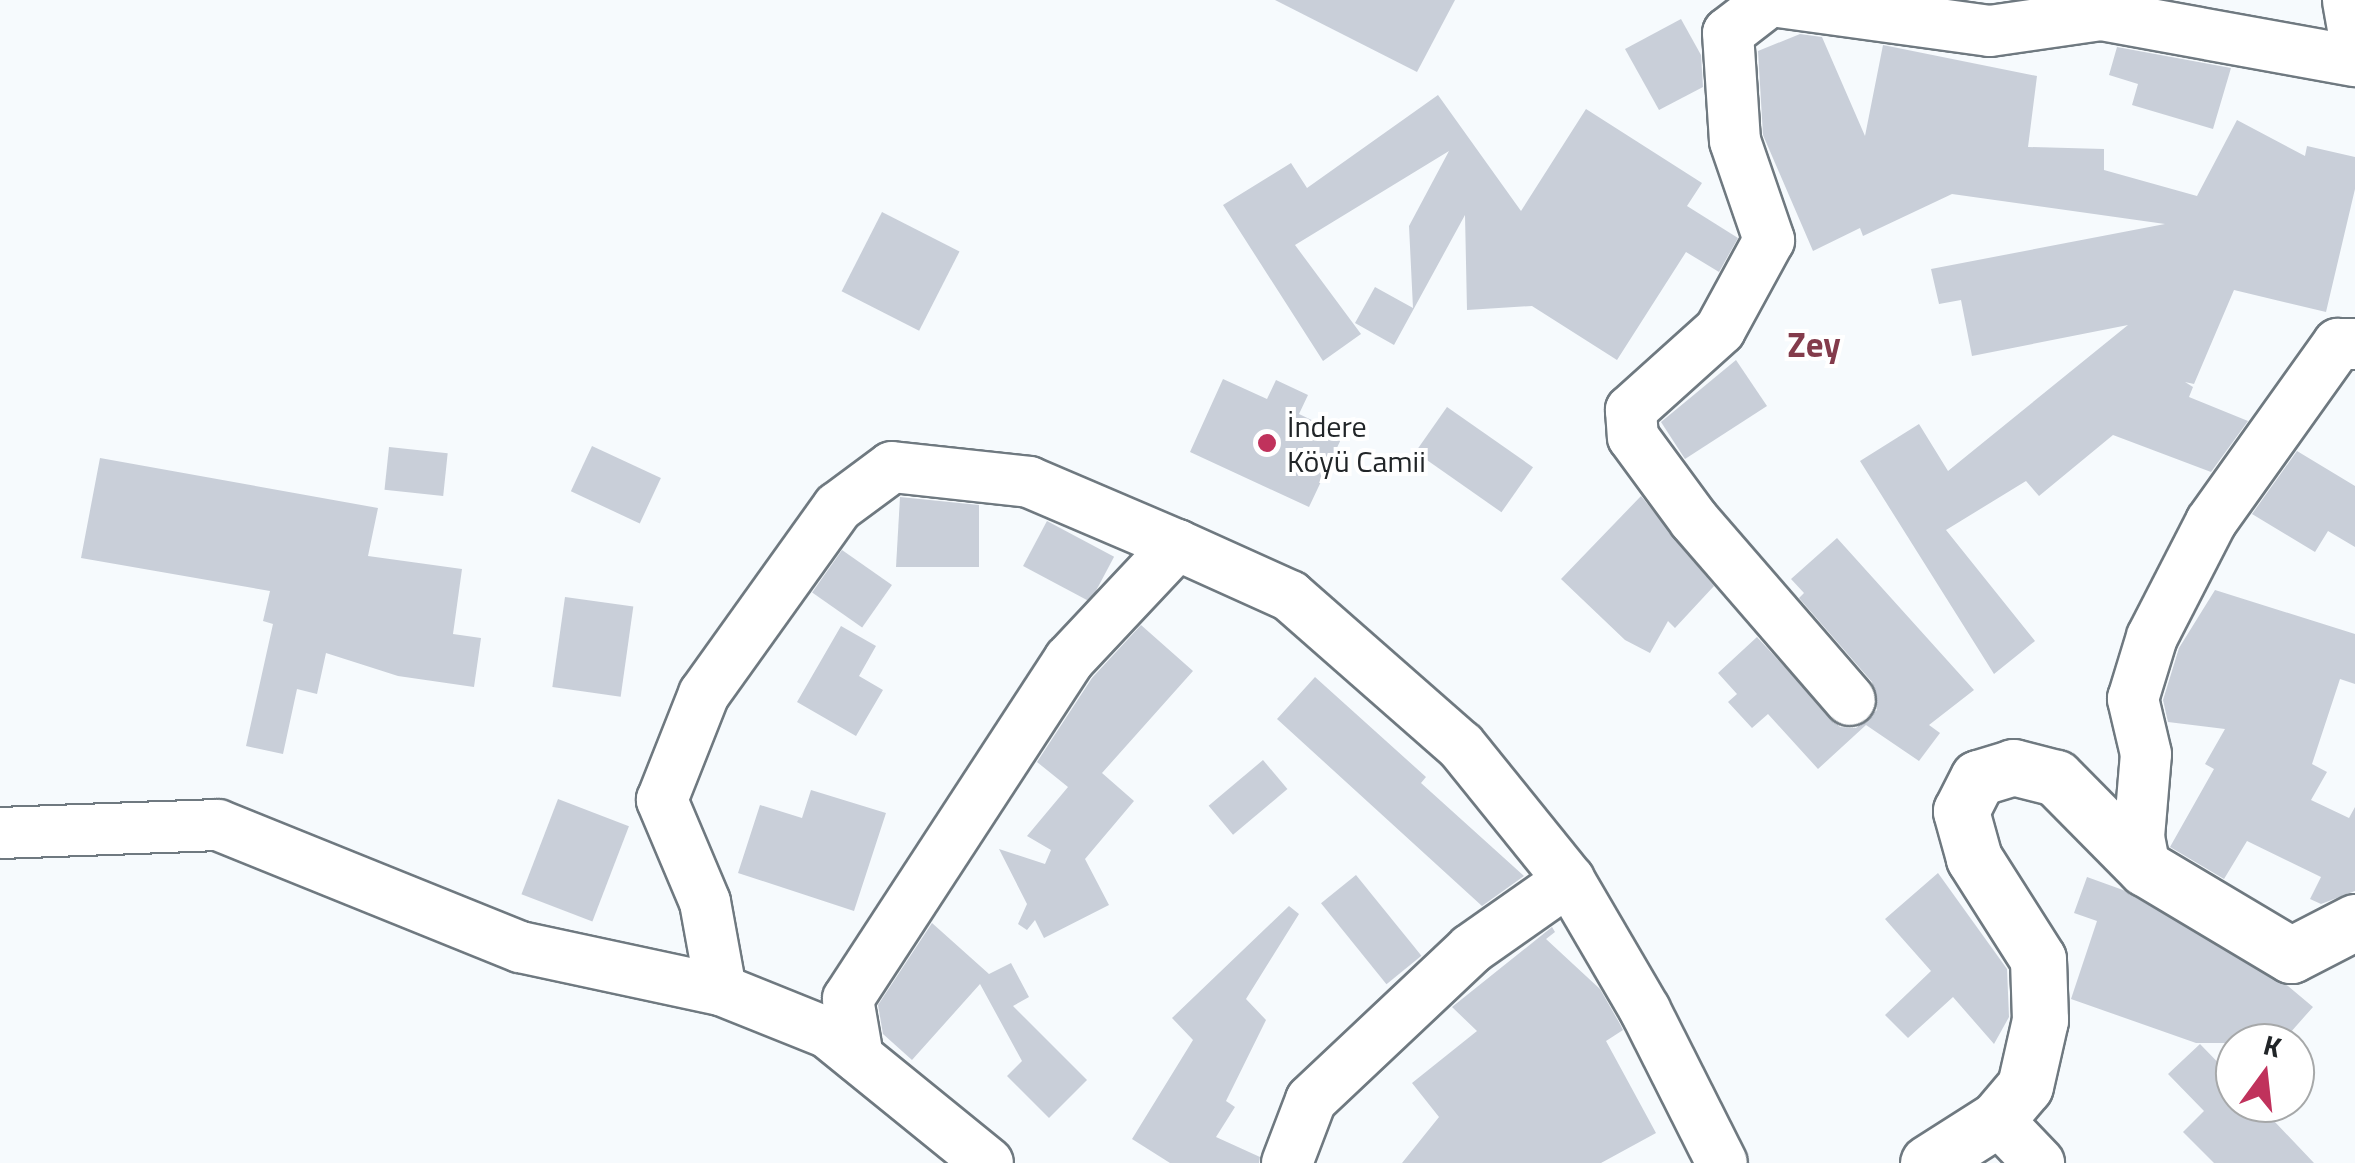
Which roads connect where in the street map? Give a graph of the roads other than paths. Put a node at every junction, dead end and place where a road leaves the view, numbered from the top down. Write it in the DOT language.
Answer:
graph roads {
  1 [pos="2350,0"];
  2 [pos="1766,1"];
  3 [pos="2355,29"];
  4 [pos="2355,61"];
  5 [pos="2355,344"];
  6 [pos="1177,545"];
  7 [pos="1850,700"];
  8 [pos="0,833"];
  9 [pos="2145,868"];
  10 [pos="1569,880"];
  11 [pos="2355,922"];
  12 [pos="721,990"];
  13 [pos="858,1057"];
  14 [pos="1997,1119"];
  15 [pos="1931,1161"];
  16 [pos="988,1163"];
  17 [pos="1287,1163"];
  18 [pos="1722,1163"];
  19 [pos="2038,1163"];
  1 -- 3 [label="street"];
  2 -- 4 [label="street"];
  2 -- 7 [label="street"];
  5 -- 9 [label="street"];
  6 -- 10 [label="street"];
  6 -- 12 [label="street"];
  6 -- 13 [label="street"];
  8 -- 12 [label="street"];
  9 -- 11 [label="street"];
  9 -- 14 [label="street"];
  10 -- 17 [label="street"];
  10 -- 18 [label="street"];
  12 -- 13 [label="street"];
  13 -- 16 [label="street"];
  14 -- 15 [label="street"];
  14 -- 19 [label="street"];
}
